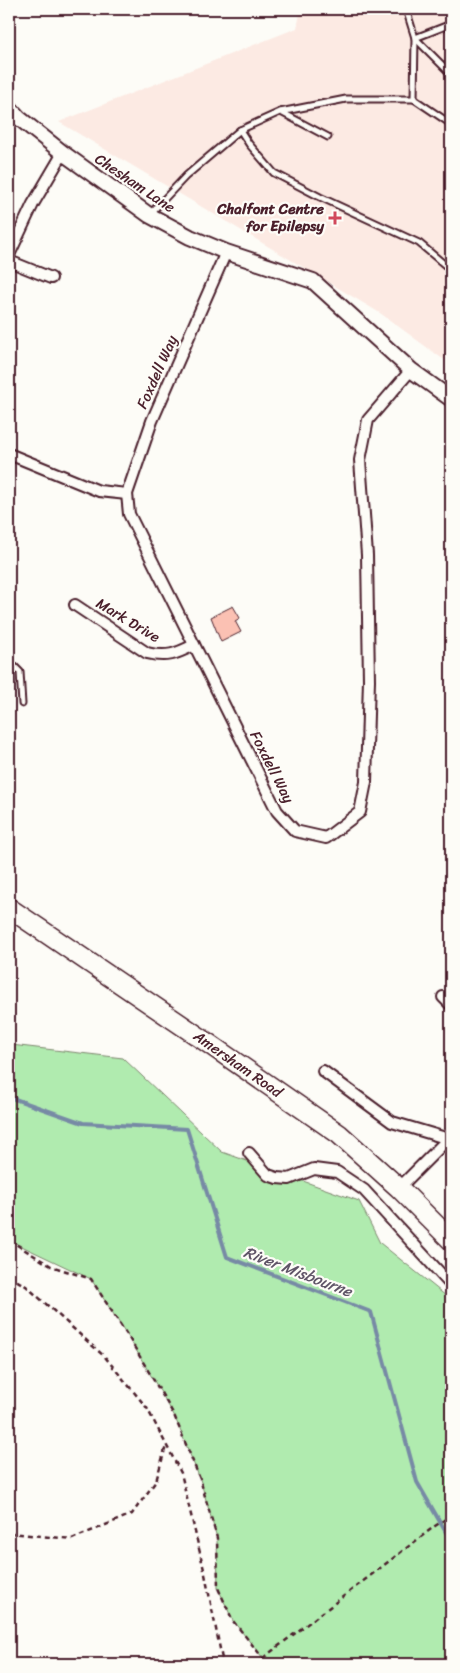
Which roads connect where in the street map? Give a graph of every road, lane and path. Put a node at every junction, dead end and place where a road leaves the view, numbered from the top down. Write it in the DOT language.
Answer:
graph roads {
  1 [pos="406,9"];
  2 [pos="451,24"];
  3 [pos="415,38"];
  4 [pos="451,74"];
  5 [pos="414,100"];
  6 [pos="9,107"];
  7 [pos="280,112"];
  8 [pos="451,124"];
  9 [pos="240,130"];
  10 [pos="328,137"];
  11 [pos="63,153"];
  12 [pos="149,215"];
  13 [pos="226,252"];
  14 [pos="9,255"];
  15 [pos="9,261"];
  16 [pos="451,270"];
  17 [pos="50,278"];
  18 [pos="411,370"];
  19 [pos="451,400"];
  20 [pos="9,454"];
  21 [pos="127,494"];
  22 [pos="75,605"];
  23 [pos="194,645"];
  24 [pos="9,661"];
  25 [pos="22,704"];
  26 [pos="9,908"];
  27 [pos="443,997"];
  28 [pos="451,1005"];
  29 [pos="323,1071"];
  30 [pos="450,1138"];
  31 [pos="249,1153"];
  32 [pos="400,1188"];
  33 [pos="9,1240"];
  34 [pos="451,1240"];
  35 [pos="9,1276"];
  36 [pos="451,1284"];
  37 [pos="166,1445"];
  38 [pos="451,1520"];
  39 [pos="9,1533"];
  40 [pos="263,1658"];
  41 [pos="223,1664"];
  42 [pos="265,1664"];
  1 -- 3 [label="lane"];
  2 -- 3 [label="lane"];
  3 -- 4 [label="lane"];
  3 -- 5 [label="lane"];
  5 -- 7 [label="lane"];
  5 -- 8 [label="lane"];
  6 -- 11 [label="street, Chesham Lane"];
  7 -- 9 [label="lane"];
  7 -- 10 [label="lane"];
  9 -- 12 [label="lane"];
  9 -- 16 [label="lane"];
  11 -- 12 [label="street, Chesham Lane"];
  11 -- 14 [label="street"];
  12 -- 13 [label="street, Chesham Lane"];
  13 -- 18 [label="street, Chesham Lane"];
  13 -- 21 [label="street, Foxdell Way"];
  15 -- 17 [label="street"];
  18 -- 19 [label="street, Chesham Lane"];
  18 -- 23 [label="street, Foxdell Way"];
  20 -- 21 [label="street"];
  21 -- 23 [label="street, Foxdell Way"];
  22 -- 23 [label="street, Mark Drive"];
  24 -- 25 [label="lane"];
  26 -- 32 [label="highway, Amersham Road"];
  27 -- 28 [label="street"];
  29 -- 30 [label="street"];
  30 -- 32 [label="street"];
  31 -- 36 [label="street"];
  32 -- 34 [label="highway, Amersham Road"];
  33 -- 40 [label="path"];
  35 -- 37 [label="path"];
  37 -- 39 [label="path"];
  37 -- 41 [label="path"];
  38 -- 40 [label="path"];
  40 -- 42 [label="path"];
}
